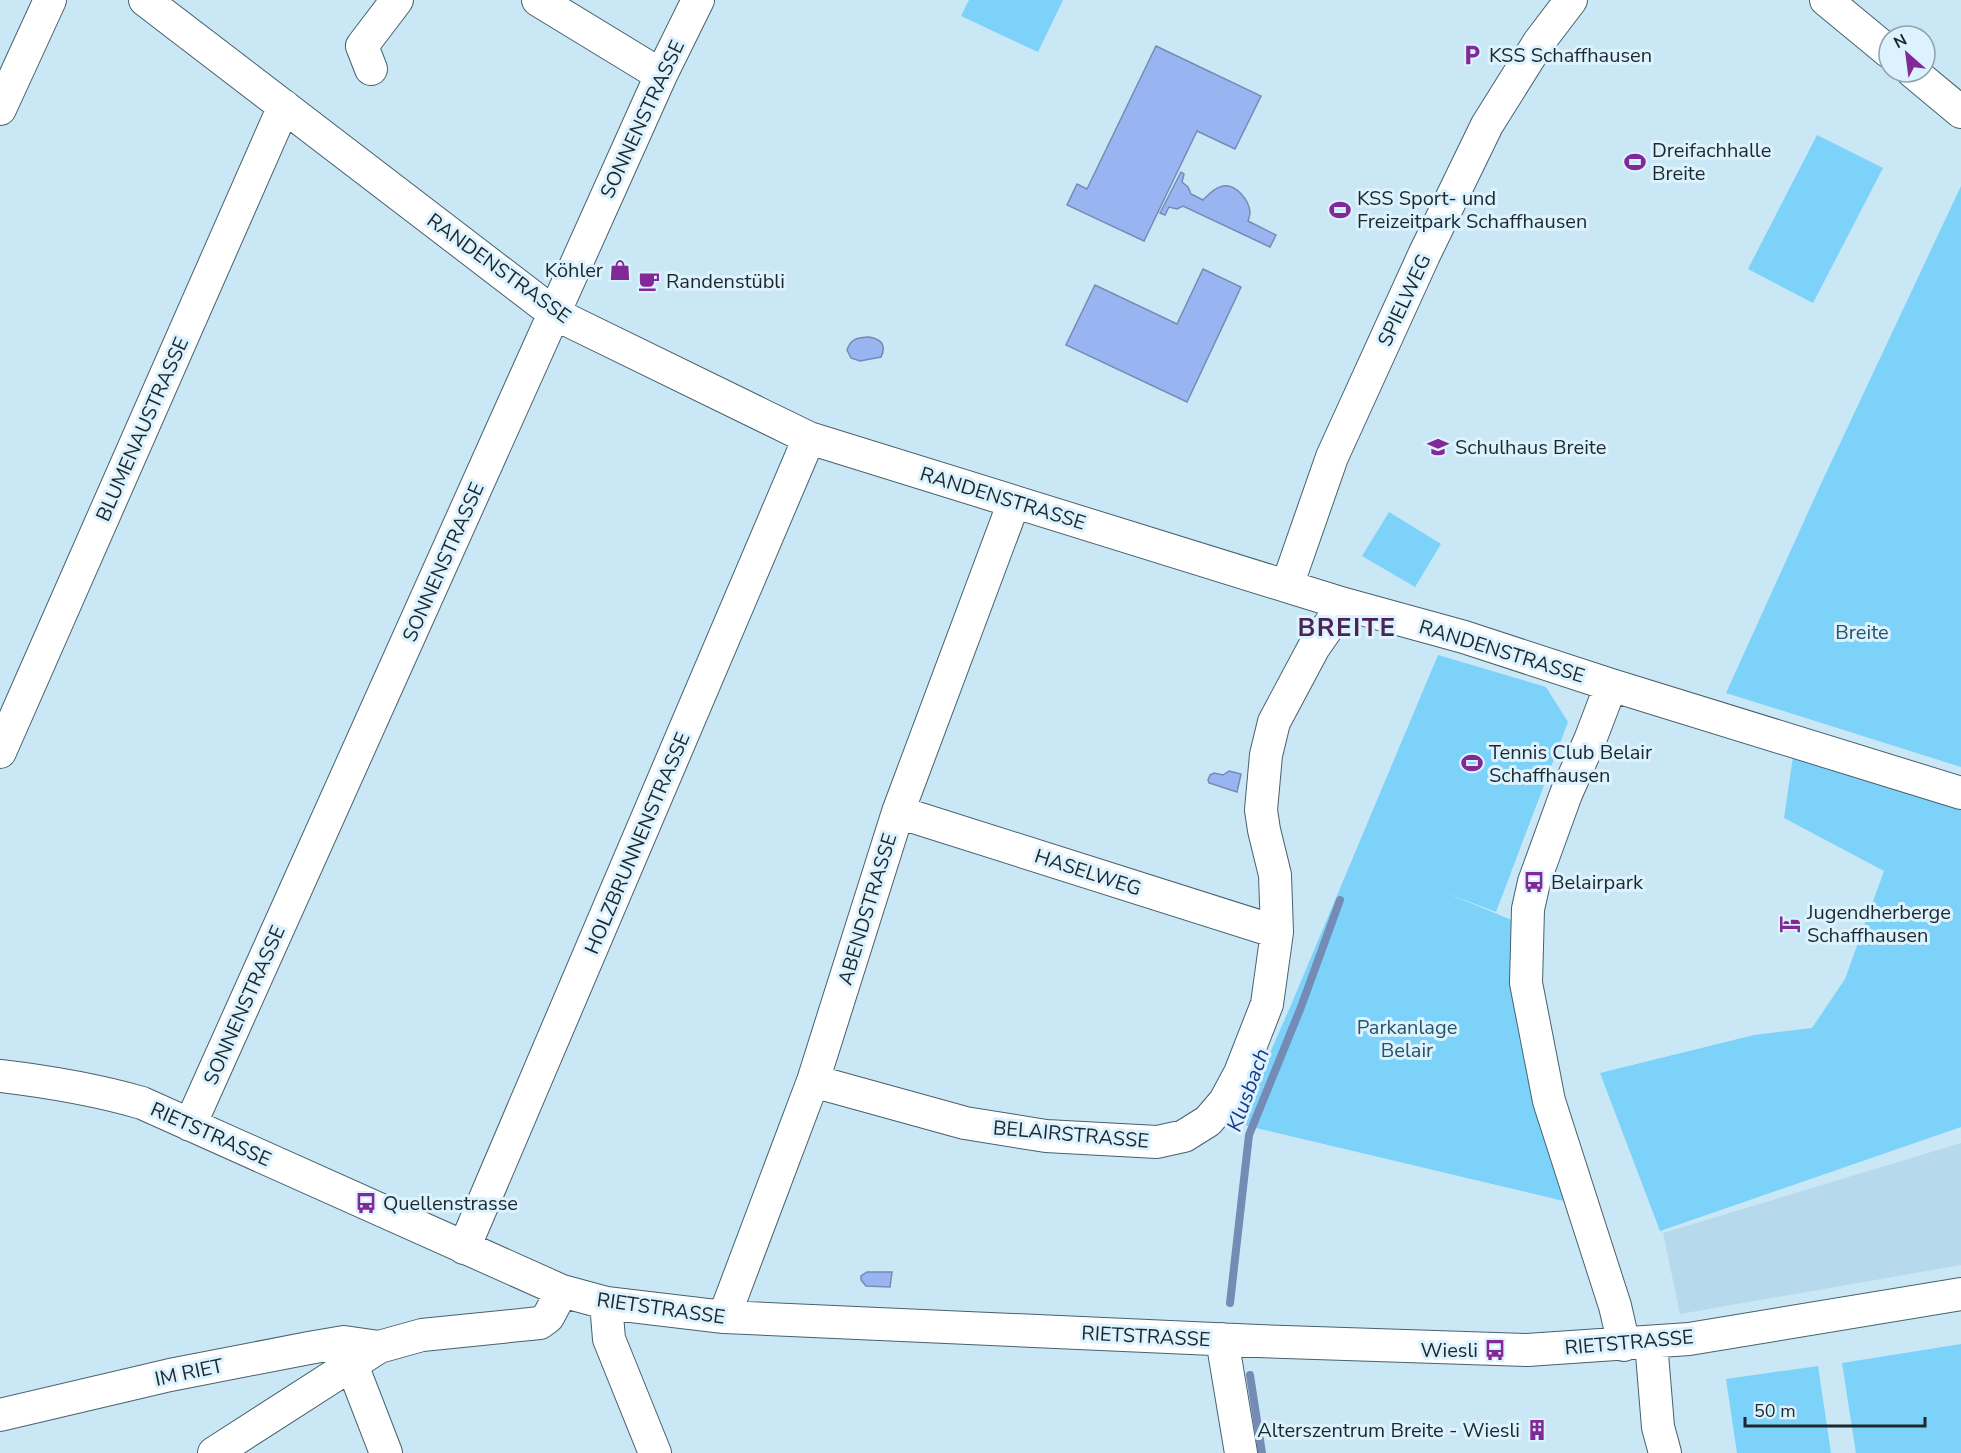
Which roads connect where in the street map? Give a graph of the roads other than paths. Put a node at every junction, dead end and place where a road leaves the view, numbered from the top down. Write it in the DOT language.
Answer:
graph roads {
  1 [pos="50,0"];
  2 [pos="145,0"];
  3 [pos="398,0"];
  4 [pos="538,0"];
  5 [pos="698,0"];
  6 [pos="1571,0"];
  7 [pos="1826,0"];
  8 [pos="1877,42"];
  9 [pos="371,69"];
  10 [pos="661,75"];
  11 [pos="1927,84"];
  12 [pos="284,106"];
  13 [pos="0,109"];
  14 [pos="1961,112"];
  15 [pos="555,314"];
  16 [pos="809,438"];
  17 [pos="1014,502"];
  18 [pos="1287,586"];
  19 [pos="1344,604"];
  20 [pos="1611,685"];
  21 [pos="0,752"];
  22 [pos="1961,793"];
  23 [pos="898,812"];
  24 [pos="1277,932"];
  25 [pos="0,1076"];
  26 [pos="813,1081"];
  27 [pos="190,1125"];
  28 [pos="464,1248"];
  29 [pos="562,1291"];
  30 [pos="1961,1294"];
  31 [pos="606,1303"];
  32 [pos="724,1317"];
  33 [pos="1222,1339"];
  34 [pos="1638,1343"];
  35 [pos="380,1347"];
  36 [pos="352,1365"];
  37 [pos="0,1415"];
  38 [pos="214,1453"];
  39 [pos="386,1453"];
  40 [pos="655,1453"];
  41 [pos="1241,1453"];
  42 [pos="1665,1453"];
  1 -- 13 [label="street"];
  2 -- 12 [label="street, RANDENSTRASSE"];
  3 -- 9 [label="street"];
  4 -- 10 [label="street"];
  5 -- 10 [label="street, SONNENSTRASSE"];
  6 -- 18 [label="street, SPIELWEG"];
  7 -- 8 [label="street"];
  10 -- 15 [label="street, SONNENSTRASSE"];
  11 -- 14 [label="street"];
  12 -- 15 [label="street, RANDENSTRASSE"];
  12 -- 21 [label="street, BLUMENAUSTRASSE"];
  15 -- 16 [label="street, RANDENSTRASSE"];
  15 -- 27 [label="street, SONNENSTRASSE"];
  16 -- 17 [label="street, RANDENSTRASSE"];
  16 -- 28 [label="street, HOLZBRUNNENSTRASSE"];
  17 -- 18 [label="street, RANDENSTRASSE"];
  17 -- 23 [label="street, ABENDSTRASSE"];
  18 -- 19 [label="street, RANDENSTRASSE"];
  19 -- 20 [label="street, RANDENSTRASSE"];
  19 -- 24 [label="street, BELAIRSTRASSE"];
  20 -- 22 [label="street, RANDENSTRASSE"];
  20 -- 34 [label="street"];
  23 -- 24 [label="street, HASELWEG"];
  23 -- 26 [label="street, ABENDSTRASSE"];
  24 -- 26 [label="street, BELAIRSTRASSE"];
  25 -- 27 [label="street, RIETSTRASSE"];
  26 -- 32 [label="street, ABENDSTRASSE"];
  27 -- 28 [label="street, RIETSTRASSE"];
  28 -- 29 [label="street, RIETSTRASSE"];
  29 -- 31 [label="street, RIETSTRASSE"];
  29 -- 35 [label="street"];
  30 -- 34 [label="street, RIETSTRASSE"];
  31 -- 32 [label="street, RIETSTRASSE"];
  31 -- 40 [label="street"];
  32 -- 33 [label="street, RIETSTRASSE"];
  33 -- 34 [label="street, RIETSTRASSE"];
  33 -- 41 [label="street, RIETSTRASSE"];
  34 -- 42 [label="street"];
  35 -- 36 [label="street"];
  35 -- 37 [label="street, IM RIET"];
  36 -- 38 [label="street"];
  36 -- 39 [label="street"];
}
